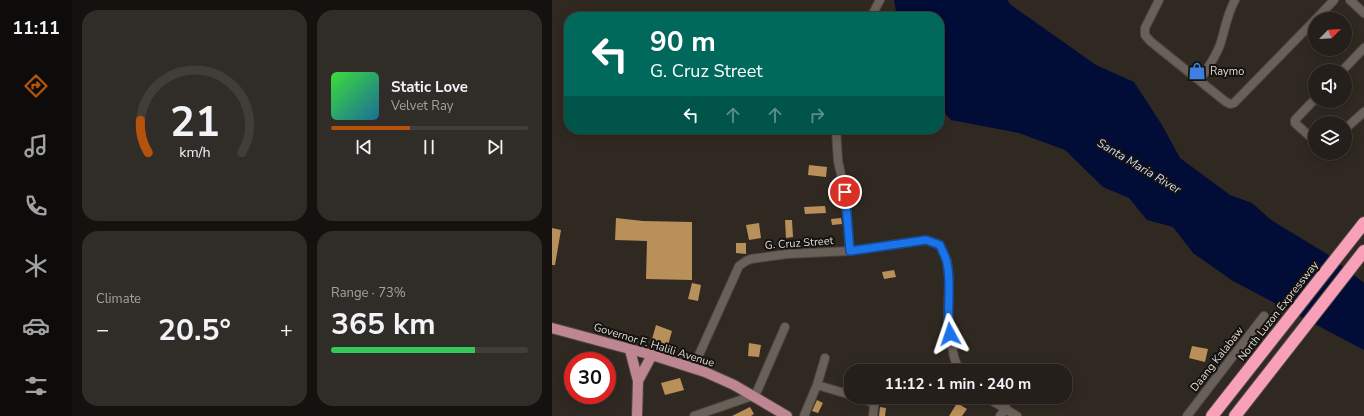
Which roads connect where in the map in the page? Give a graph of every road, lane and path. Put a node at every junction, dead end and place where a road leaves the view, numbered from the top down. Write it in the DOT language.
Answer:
graph roads {
  1 [pos="880,0"];
  2 [pos="1159,0"];
  3 [pos="1235,0"];
  4 [pos="1334,0"];
  5 [pos="1350,0"];
  6 [pos="874,12"];
  7 [pos="1323,12"];
  8 [pos="1364,13"];
  9 [pos="1308,28"];
  10 [pos="1364,48"];
  11 [pos="1349,64"];
  12 [pos="1200,80"];
  13 [pos="1308,106"];
  14 [pos="1364,112"];
  15 [pos="1352,123"];
  16 [pos="836,134"];
  17 [pos="1308,135"];
  18 [pos="1364,223"];
  19 [pos="850,251"];
  20 [pos="1364,252"];
  21 [pos="1264,316"];
  22 [pos="785,327"];
  23 [pos="552,328"];
  24 [pos="630,350"];
  25 [pos="652,355"];
  26 [pos="825,358"];
  27 [pos="956,364"];
  28 [pos="693,368"];
  29 [pos="638,381"];
  30 [pos="816,385"];
  31 [pos="844,393"];
  32 [pos="755,396"];
  33 [pos="874,404"];
  34 [pos="999,404"];
  35 [pos="1006,408"];
  36 [pos="637,416"];
  37 [pos="694,416"];
  38 [pos="788,416"];
  39 [pos="804,416"];
  40 [pos="873,416"];
  41 [pos="1000,416"];
  42 [pos="1017,416"];
  43 [pos="1187,416"];
  44 [pos="1212,416"];
  45 [pos="1235,416"];
  1 -- 6 [label="street"];
  2 -- 12 [label="street"];
  3 -- 12 [label="street"];
  4 -- 7 [label="street"];
  5 -- 8 [label="street"];
  9 -- 12 [label="street"];
  10 -- 11 [label="street"];
  13 -- 17 [label="street"];
  14 -- 15 [label="street"];
  16 -- 19 [label="street"];
  18 -- 44 [label="highway, North Luzon Expressway"];
  19 -- 27 [label="street, G. Cruz Street"];
  19 -- 28 [label="street, G. Cruz Street"];
  20 -- 45 [label="highway"];
  21 -- 43 [label="street, Daang Kalabaw"];
  22 -- 32 [label="street"];
  23 -- 24 [label="main road, Governor F. Halili Avenue"];
  24 -- 25 [label="main road, Governor F. Halili Avenue"];
  24 -- 29 [label="main road"];
  25 -- 28 [label="main road, Governor F. Halili Avenue"];
  25 -- 29 [label="main road"];
  26 -- 30 [label="street"];
  28 -- 32 [label="main road, Governor F. Halili Avenue"];
  29 -- 36 [label="main road"];
  30 -- 31 [label="street"];
  30 -- 39 [label="street"];
  32 -- 37 [label="street"];
  32 -- 38 [label="main road, Governor F. Halili Avenue"];
  33 -- 40 [label="street"];
  34 -- 35 [label="street"];
  35 -- 41 [label="street"];
  35 -- 42 [label="street"];
}
